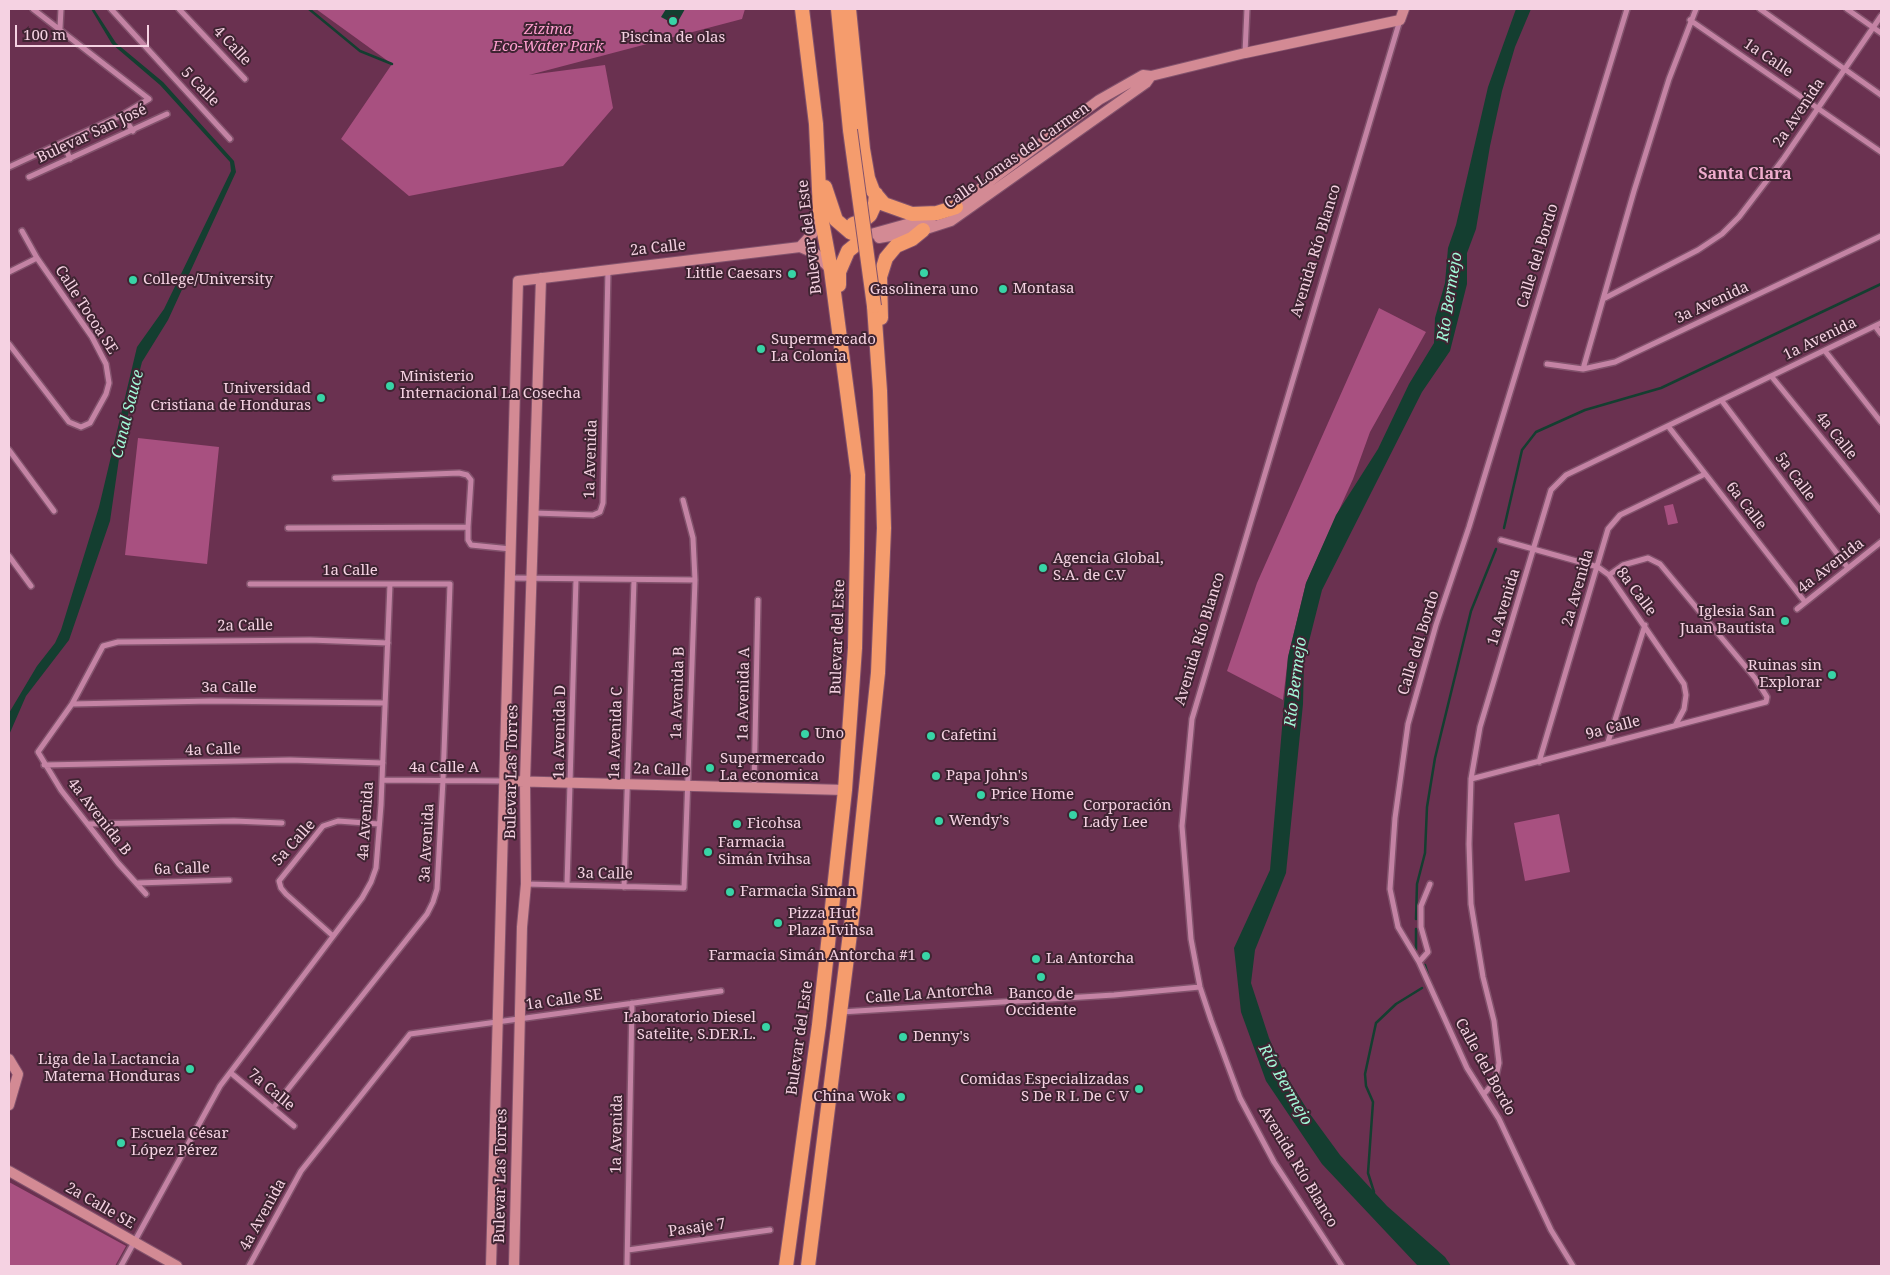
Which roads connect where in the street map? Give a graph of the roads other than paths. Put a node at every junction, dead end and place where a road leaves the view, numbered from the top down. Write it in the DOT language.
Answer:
graph roads {
  1 [pos="33,9"];
  2 [pos="61,9"];
  3 [pos="111,9"];
  4 [pos="179,9"];
  5 [pos="802,9"];
  6 [pos="838,9"];
  7 [pos="849,9"];
  8 [pos="1247,9"];
  9 [pos="1404,9"];
  10 [pos="1627,9"];
  11 [pos="1696,9"];
  12 [pos="1760,9"];
  13 [pos="1847,9"];
  14 [pos="1881,16"];
  15 [pos="1400,20"];
  16 [pos="1690,20"];
  17 [pos="1874,27"];
  18 [pos="60,28"];
  19 [pos="1881,33"];
  20 [pos="1245,53"];
  21 [pos="1845,69"];
  22 [pos="1150,76"];
  23 [pos="245,79"];
  24 [pos="1881,94"];
  25 [pos="1818,107"];
  26 [pos="122,114"];
  27 [pos="167,114"];
  28 [pos="816,124"];
  29 [pos="133,131"];
  30 [pos="230,139"];
  31 [pos="63,142"];
  32 [pos="1881,152"];
  33 [pos="70,159"];
  34 [pos="9,167"];
  35 [pos="29,177"];
  36 [pos="876,194"];
  37 [pos="956,207"];
  38 [pos="820,210"];
  39 [pos="836,220"];
  40 [pos="923,230"];
  41 [pos="22,232"];
  42 [pos="1881,236"];
  43 [pos="864,238"];
  44 [pos="800,247"];
  45 [pos="37,258"];
  46 [pos="608,268"];
  47 [pos="830,270"];
  48 [pos="9,272"];
  49 [pos="541,278"];
  50 [pos="518,281"];
  51 [pos="1605,298"];
  52 [pos="1881,323"];
  53 [pos="1875,326"];
  54 [pos="1881,334"];
  55 [pos="9,344"];
  56 [pos="1825,352"];
  57 [pos="1547,364"];
  58 [pos="1583,368"];
  59 [pos="1772,377"];
  60 [pos="1722,401"];
  61 [pos="1881,422"];
  62 [pos="1668,426"];
  63 [pos="854,448"];
  64 [pos="9,450"];
  65 [pos="1705,474"];
  66 [pos="335,478"];
  67 [pos="683,500"];
  68 [pos="54,511"];
  69 [pos="1881,511"];
  70 [pos="534,513"];
  71 [pos="468,527"];
  72 [pos="288,528"];
  73 [pos="1500,540"];
  74 [pos="1881,542"];
  75 [pos="512,549"];
  76 [pos="1534,549"];
  77 [pos="9,556"];
  78 [pos="1598,567"];
  79 [pos="1848,568"];
  80 [pos="1609,575"];
  81 [pos="511,578"];
  82 [pos="532,578"];
  83 [pos="576,579"];
  84 [pos="634,580"];
  85 [pos="695,580"];
  86 [pos="250,584"];
  87 [pos="390,584"];
  88 [pos="450,584"];
  89 [pos="31,586"];
  90 [pos="758,600"];
  91 [pos="1805,602"];
  92 [pos="1797,609"];
  93 [pos="1645,625"];
  94 [pos="388,643"];
  95 [pos="878,673"];
  96 [pos="385,703"];
  97 [pos="72,704"];
  98 [pos="1676,724"];
  99 [pos="1608,742"];
  100 [pos="1539,762"];
  101 [pos="383,763"];
  102 [pos="44,765"];
  103 [pos="1471,779"];
  104 [pos="382,780"];
  105 [pos="443,780"];
  106 [pos="506,780"];
  107 [pos="525,781"];
  108 [pos="571,782"];
  109 [pos="627,784"];
  110 [pos="687,786"];
  111 [pos="754,788"];
  112 [pos="845,790"];
  113 [pos="282,823"];
  114 [pos="88,824"];
  115 [pos="379,824"];
  116 [pos="229,880"];
  117 [pos="137,883"];
  118 [pos="526,884"];
  119 [pos="1430,884"];
  120 [pos="567,885"];
  121 [pos="624,886"];
  122 [pos="684,888"];
  123 [pos="146,894"];
  124 [pos="333,936"];
  125 [pos="1419,962"];
  126 [pos="1200,987"];
  127 [pos="721,991"];
  128 [pos="632,1003"];
  129 [pos="840,1012"];
  130 [pos="520,1018"];
  131 [pos="498,1021"];
  132 [pos="410,1034"];
  133 [pos="9,1059"];
  134 [pos="231,1072"];
  135 [pos="1484,1094"];
  136 [pos="9,1105"];
  137 [pos="273,1108"];
  138 [pos="294,1126"];
  139 [pos="9,1171"];
  140 [pos="770,1230"];
  141 [pos="134,1243"];
  142 [pos="628,1250"];
  143 [pos="785,1262"];
  144 [pos="120,1266"];
  145 [pos="177,1266"];
  146 [pos="249,1266"];
  147 [pos="491,1266"];
  148 [pos="514,1266"];
  149 [pos="627,1266"];
  150 [pos="808,1266"];
  151 [pos="1342,1266"];
  152 [pos="1573,1266"];
  1 -- 18 [label="street"];
  2 -- 18 [label="street"];
  3 -- 30 [label="street, 5 Calle"];
  4 -- 23 [label="street, 4 Calle"];
  5 -- 28 [label="highway, Bulevar del Este"];
  6 -- 95 [label="highway, bridge"];
  7 -- 36 [label="highway"];
  8 -- 20 [label="street"];
  9 -- 15 [label="street, Avenida Río Blanco"];
  10 -- 125 [label="street, Calle del Bordo"];
  11 -- 16 [label="street"];
  12 -- 21 [label="street"];
  13 -- 17 [label="street"];
  14 -- 17 [label="street, 2a Avenida"];
  15 -- 20 [label="street, Calle Lomas del Carmen"];
  15 -- 126 [label="street, Avenida Río Blanco"];
  16 -- 25 [label="street, 1a Calle"];
  16 -- 51 [label="street"];
  17 -- 19 [label="street"];
  17 -- 21 [label="street, 2a Avenida"];
  18 -- 26 [label="street, Bulevar San José"];
  20 -- 22 [label="street, Calle Lomas del Carmen"];
  21 -- 24 [label="street"];
  21 -- 25 [label="street, 2a Avenida"];
  22 -- 37 [label="street, Calle Lomas del Carmen"];
  22 -- 40 [label="street, Calle Lomas del Carmen"];
  25 -- 32 [label="street, 1a Calle"];
  25 -- 51 [label="street, 2a Avenida"];
  26 -- 29 [label="street"];
  26 -- 31 [label="street, Bulevar San José"];
  27 -- 29 [label="street, Bulevar San José"];
  28 -- 38 [label="highway, Bulevar del Este"];
  28 -- 39 [label="highway"];
  29 -- 33 [label="street, Bulevar San José"];
  31 -- 33 [label="street"];
  31 -- 34 [label="street, Bulevar San José"];
  33 -- 35 [label="street, Bulevar San José"];
  36 -- 37 [label="highway"];
  36 -- 39 [label="highway"];
  37 -- 43 [label="street, Calle Lomas del Carmen"];
  38 -- 44 [label="street"];
  38 -- 47 [label="highway, Bulevar del Este"];
  39 -- 43 [label="highway"];
  40 -- 43 [label="street, Calle Lomas del Carmen"];
  40 -- 95 [label="highway"];
  41 -- 45 [label="street, Calle Tocoa SE"];
  42 -- 58 [label="street, 3a Avenida"];
  43 -- 63 [label="highway"];
  44 -- 46 [label="street, 2a Calle"];
  44 -- 47 [label="street"];
  45 -- 48 [label="street"];
  45 -- 55 [label="street, Calle Tocoa SE"];
  46 -- 49 [label="street, 2a Calle"];
  46 -- 70 [label="street, 1a Avenida"];
  47 -- 63 [label="highway, Bulevar del Este"];
  49 -- 50 [label="street, 2a Calle"];
  49 -- 70 [label="street, Bulevar Las Torres"];
  50 -- 75 [label="street, Bulevar Las Torres"];
  51 -- 58 [label="street"];
  52 -- 53 [label="street, 1a Avenida"];
  53 -- 54 [label="street"];
  53 -- 56 [label="street, 1a Avenida"];
  56 -- 59 [label="street, 1a Avenida"];
  56 -- 61 [label="street"];
  57 -- 58 [label="street, 3a Avenida"];
  59 -- 60 [label="street, 1a Avenida"];
  59 -- 69 [label="street, 4a Calle"];
  60 -- 62 [label="street, 1a Avenida"];
  60 -- 79 [label="street, 5a Calle"];
  62 -- 65 [label="street, 6a Calle"];
  62 -- 76 [label="street, 1a Avenida"];
  63 -- 112 [label="highway, Bulevar del Este"];
  64 -- 68 [label="street"];
  65 -- 78 [label="street, 2a Avenida"];
  65 -- 91 [label="street, 6a Calle"];
  66 -- 71 [label="street"];
  67 -- 85 [label="street, 1a Avenida B"];
  70 -- 82 [label="street, Bulevar Las Torres"];
  71 -- 72 [label="street"];
  71 -- 75 [label="street"];
  73 -- 76 [label="street, 8a Calle"];
  74 -- 79 [label="street, 4a Avenida"];
  75 -- 81 [label="street, Bulevar Las Torres"];
  76 -- 78 [label="street, 8a Calle"];
  76 -- 103 [label="street, 1a Avenida"];
  77 -- 89 [label="street"];
  78 -- 80 [label="street, 8a Calle"];
  78 -- 100 [label="street, 2a Avenida"];
  79 -- 91 [label="street, 4a Avenida"];
  80 -- 93 [label="street, 8a Calle"];
  80 -- 98 [label="street, 9a Calle"];
  81 -- 82 [label="street"];
  81 -- 106 [label="street, Bulevar Las Torres"];
  82 -- 83 [label="street"];
  82 -- 107 [label="street, Bulevar Las Torres"];
  83 -- 84 [label="street"];
  83 -- 108 [label="street, 1a Avenida D"];
  84 -- 85 [label="street"];
  84 -- 109 [label="street, 1a Avenida C"];
  85 -- 110 [label="street, 1a Avenida B"];
  86 -- 87 [label="street, 1a Calle"];
  87 -- 88 [label="street, 1a Calle"];
  87 -- 94 [label="street, 4a Avenida"];
  88 -- 105 [label="street, 3a Avenida"];
  90 -- 111 [label="street, 1a Avenida A"];
  91 -- 92 [label="street, 4a Avenida"];
  93 -- 98 [label="street, 8a Calle"];
  93 -- 99 [label="street"];
  94 -- 96 [label="street, 4a Avenida"];
  94 -- 97 [label="street, 2a Calle"];
  95 -- 129 [label="highway"];
  96 -- 97 [label="street, 3a Calle"];
  96 -- 101 [label="street, 4a Avenida"];
  97 -- 102 [label="street, 4a Avenida B"];
  98 -- 99 [label="street, 9a Calle"];
  99 -- 100 [label="street, 9a Calle"];
  100 -- 103 [label="street, 9a Calle"];
  101 -- 102 [label="street, 4a Calle"];
  101 -- 104 [label="street, 4a Avenida"];
  102 -- 114 [label="street, 4a Avenida B"];
  103 -- 135 [label="street, 1a Avenida"];
  104 -- 105 [label="street, 4a Calle A"];
  104 -- 115 [label="street, 4a Avenida"];
  105 -- 106 [label="street, 4a Calle A"];
  105 -- 137 [label="street, 3a Avenida"];
  106 -- 107 [label="street, 2a Calle"];
  106 -- 131 [label="street, Bulevar Las Torres"];
  107 -- 108 [label="street, 2a Calle"];
  107 -- 118 [label="street, Bulevar Las Torres"];
  108 -- 109 [label="street, 2a Calle"];
  108 -- 120 [label="street, 1a Avenida D"];
  109 -- 110 [label="street, 2a Calle"];
  109 -- 121 [label="street, 1a Avenida C"];
  110 -- 111 [label="street, 2a Calle"];
  110 -- 122 [label="street, 1a Avenida B"];
  111 -- 112 [label="street, 2a Calle"];
  112 -- 143 [label="highway, Bulevar del Este"];
  113 -- 114 [label="street, 5a Calle"];
  114 -- 117 [label="street, 4a Avenida B"];
  115 -- 124 [label="street, 4a Avenida"];
  115 -- 124 [label="street, 5a Calle"];
  116 -- 117 [label="street, 6a Calle"];
  117 -- 123 [label="street, 4a Avenida B"];
  118 -- 120 [label="street, 3a Calle"];
  118 -- 130 [label="street, Bulevar Las Torres"];
  119 -- 125 [label="street"];
  120 -- 121 [label="street, 3a Calle"];
  121 -- 122 [label="street, 3a Calle"];
  124 -- 134 [label="street, 4a Avenida"];
  125 -- 135 [label="street, Calle del Bordo"];
  126 -- 129 [label="street, Calle La Antorcha"];
  126 -- 151 [label="street, Avenida Río Blanco"];
  127 -- 128 [label="street, 1a Calle SE"];
  128 -- 130 [label="street, 1a Calle SE"];
  128 -- 142 [label="street, 1a Avenida"];
  129 -- 150 [label="highway"];
  130 -- 131 [label="street, 1a Calle SE"];
  130 -- 148 [label="street, Bulevar Las Torres"];
  131 -- 132 [label="street, 1a Calle SE"];
  131 -- 147 [label="street, Bulevar Las Torres"];
  132 -- 146 [label="street, 4a Avenida"];
  133 -- 136 [label="street"];
  134 -- 137 [label="street, 7a Calle"];
  134 -- 141 [label="street, 4a Avenida"];
  135 -- 152 [label="street, Calle del Bordo"];
  137 -- 138 [label="street, 7a Calle"];
  139 -- 141 [label="street, 2a Calle SE"];
  140 -- 142 [label="street, Pasaje 7"];
  141 -- 144 [label="street, 4a Avenida"];
  141 -- 145 [label="street, 2a Calle SE"];
  142 -- 149 [label="street, 1a Avenida"];
}
